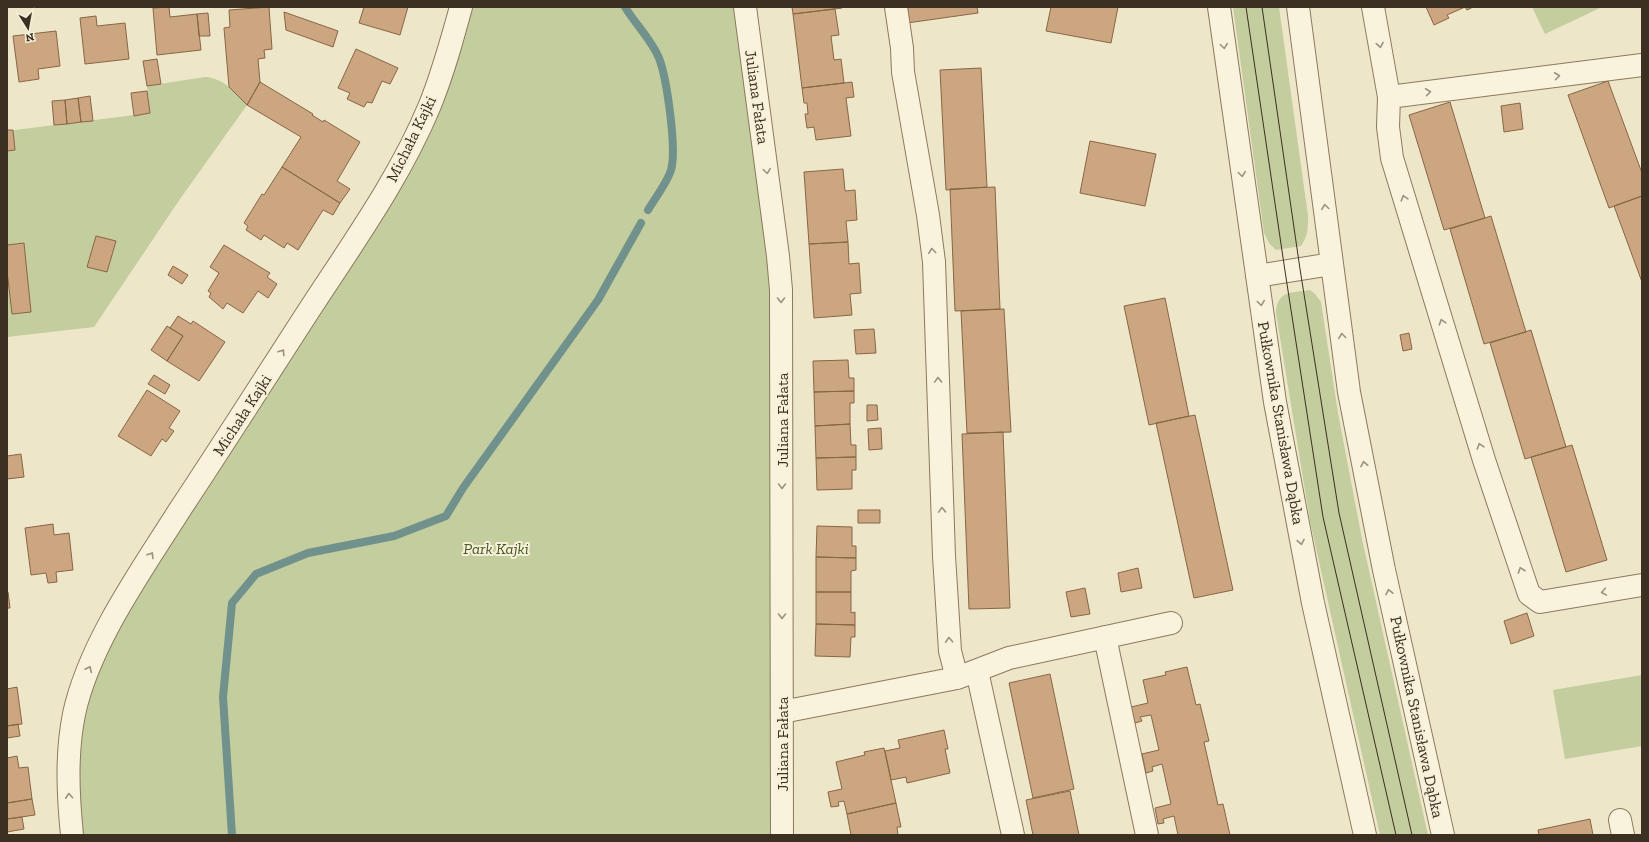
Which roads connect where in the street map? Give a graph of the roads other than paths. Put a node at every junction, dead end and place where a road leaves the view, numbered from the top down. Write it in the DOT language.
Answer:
graph roads {
  1 [pos="461,7"];
  2 [pos="745,7"];
  3 [pos="896,7"];
  4 [pos="1219,7"];
  5 [pos="1298,7"];
  6 [pos="1373,7"];
  7 [pos="1642,65"];
  8 [pos="1389,97"];
  9 [pos="1332,264"];
  10 [pos="1257,276"];
  11 [pos="1642,585"];
  12 [pos="1171,623"];
  13 [pos="1105,637"];
  14 [pos="977,671"];
  15 [pos="957,678"];
  16 [pos="782,712"];
  17 [pos="72,835"];
  18 [pos="782,835"];
  19 [pos="1013,835"];
  20 [pos="1147,835"];
  21 [pos="1365,835"];
  22 [pos="1443,835"];
  17 -- 1 [label="street, Michała Kajki, one-way"];
  2 -- 16 [label="street, Juliana Fałata, one-way"];
  15 -- 3 [label="street, one-way"];
  4 -- 10 [label="street, Pułkownika Stanisława Dąbka, one-way"];
  9 -- 5 [label="street, Pułkownika Stanisława Dąbka, one-way"];
  6 -- 8 [label="street, one-way"];
  8 -- 7 [label="street, one-way"];
  11 -- 8 [label="street, one-way"];
  9 -- 10 [label="street"];
  22 -- 9 [label="street, Pułkownika Stanisława Dąbka, one-way"];
  10 -- 21 [label="street, Pułkownika Stanisława Dąbka, one-way"];
  12 -- 13 [label="street"];
  13 -- 14 [label="street"];
  13 -- 20 [label="street"];
  14 -- 15 [label="street"];
  14 -- 19 [label="street"];
  15 -- 16 [label="street"];
  16 -- 18 [label="street, Juliana Fałata"];
}
